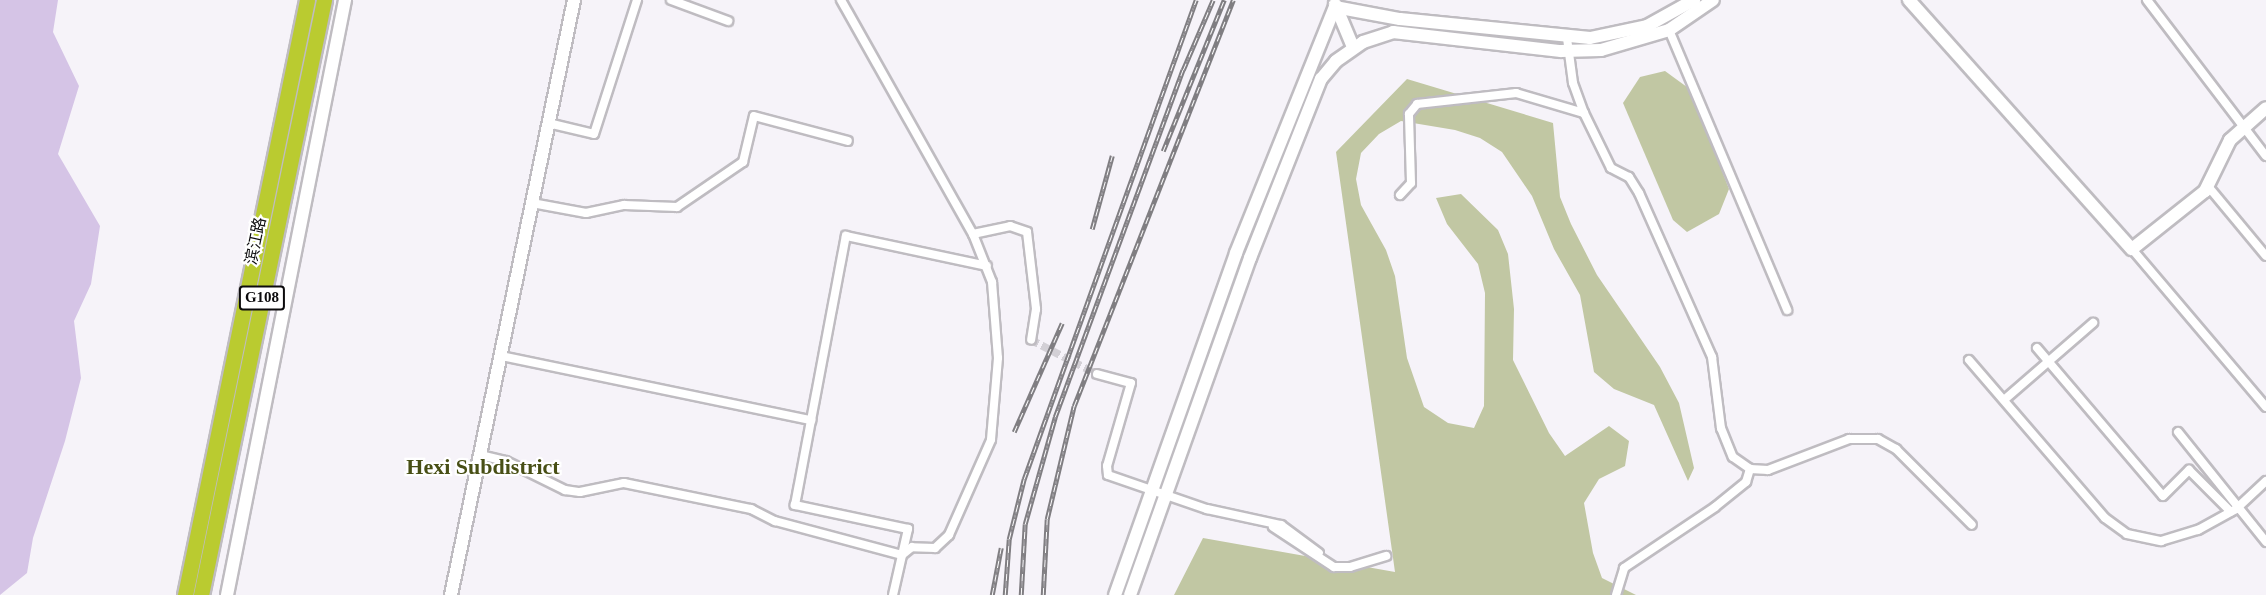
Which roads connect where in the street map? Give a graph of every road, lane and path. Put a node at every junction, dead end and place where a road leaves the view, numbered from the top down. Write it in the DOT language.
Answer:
graph roads {
  1 [pos="308,0"];
  2 [pos="324,0"];
  3 [pos="345,0"];
  4 [pos="574,0"];
  5 [pos="637,0"];
  6 [pos="671,0"];
  7 [pos="841,0"];
  8 [pos="1694,0"];
  9 [pos="1713,0"];
  10 [pos="1909,0"];
  11 [pos="2147,0"];
  12 [pos="1336,3"];
  13 [pos="728,21"];
  14 [pos="1669,30"];
  15 [pos="1567,38"];
  16 [pos="1353,47"];
  17 [pos="1569,51"];
  18 [pos="2266,108"];
  19 [pos="1584,113"];
  20 [pos="549,123"];
  21 [pos="2243,127"];
  22 [pos="848,141"];
  23 [pos="2266,156"];
  24 [pos="2207,185"];
  25 [pos="1400,195"];
  26 [pos="532,203"];
  27 [pos="973,234"];
  28 [pos="2132,249"];
  29 [pos="2266,256"];
  30 [pos="987,266"];
  31 [pos="1787,310"];
  32 [pos="2093,323"];
  33 [pos="1031,340"];
  34 [pos="2037,348"];
  35 [pos="501,356"];
  36 [pos="1969,360"];
  37 [pos="2049,363"];
  38 [pos="1097,374"];
  39 [pos="2004,400"];
  40 [pos="2266,407"];
  41 [pos="811,420"];
  42 [pos="2178,432"];
  43 [pos="480,455"];
  44 [pos="1750,469"];
  45 [pos="2266,481"];
  46 [pos="1151,492"];
  47 [pos="1165,496"];
  48 [pos="2234,511"];
  49 [pos="1256,520"];
  50 [pos="1972,525"];
  51 [pos="2266,542"];
  52 [pos="1319,553"];
  53 [pos="902,555"];
  54 [pos="1386,556"];
  55 [pos="185,595"];
  56 [pos="201,595"];
  57 [pos="227,595"];
  58 [pos="451,595"];
  59 [pos="893,595"];
  60 [pos="1115,595"];
  61 [pos="1130,595"];
  62 [pos="1616,595"];
  1 -- 55 [label="highway, 滨江路 / G108"];
  2 -- 56 [label="highway, 滨江路 / G108"];
  3 -- 57 [label="main road"];
  4 -- 20 [label="main road"];
  5 -- 20 [label="street"];
  6 -- 13 [label="street"];
  7 -- 27 [label="street"];
  8 -- 15 [label="main road"];
  9 -- 14 [label="main road"];
  10 -- 28 [label="main road"];
  11 -- 21 [label="street"];
  12 -- 15 [label="main road"];
  12 -- 16 [label="main road"];
  12 -- 46 [label="main road"];
  14 -- 17 [label="main road"];
  14 -- 31 [label="street"];
  15 -- 17 [label="street"];
  16 -- 17 [label="main road"];
  16 -- 47 [label="main road"];
  17 -- 19 [label="street"];
  18 -- 21 [label="main road"];
  19 -- 25 [label="street"];
  19 -- 44 [label="street"];
  20 -- 26 [label="main road"];
  21 -- 23 [label="street"];
  21 -- 24 [label="main road"];
  22 -- 26 [label="street"];
  24 -- 28 [label="main road"];
  24 -- 29 [label="street"];
  26 -- 35 [label="main road"];
  27 -- 30 [label="street"];
  27 -- 33 [label="street"];
  28 -- 40 [label="street"];
  30 -- 41 [label="street"];
  30 -- 53 [label="street"];
  32 -- 37 [label="street"];
  34 -- 37 [label="street"];
  35 -- 41 [label="street"];
  35 -- 43 [label="main road"];
  36 -- 39 [label="street"];
  37 -- 39 [label="street"];
  37 -- 48 [label="street"];
  38 -- 46 [label="street"];
  39 -- 48 [label="street"];
  41 -- 53 [label="street"];
  42 -- 48 [label="street"];
  43 -- 53 [label="street"];
  43 -- 58 [label="main road"];
  44 -- 50 [label="street"];
  44 -- 62 [label="street"];
  45 -- 48 [label="street"];
  46 -- 47 [label="street"];
  46 -- 60 [label="main road"];
  47 -- 49 [label="street"];
  47 -- 61 [label="main road"];
  48 -- 51 [label="street"];
  49 -- 52 [label="street"];
  49 -- 54 [label="street"];
  53 -- 59 [label="street"];
}
